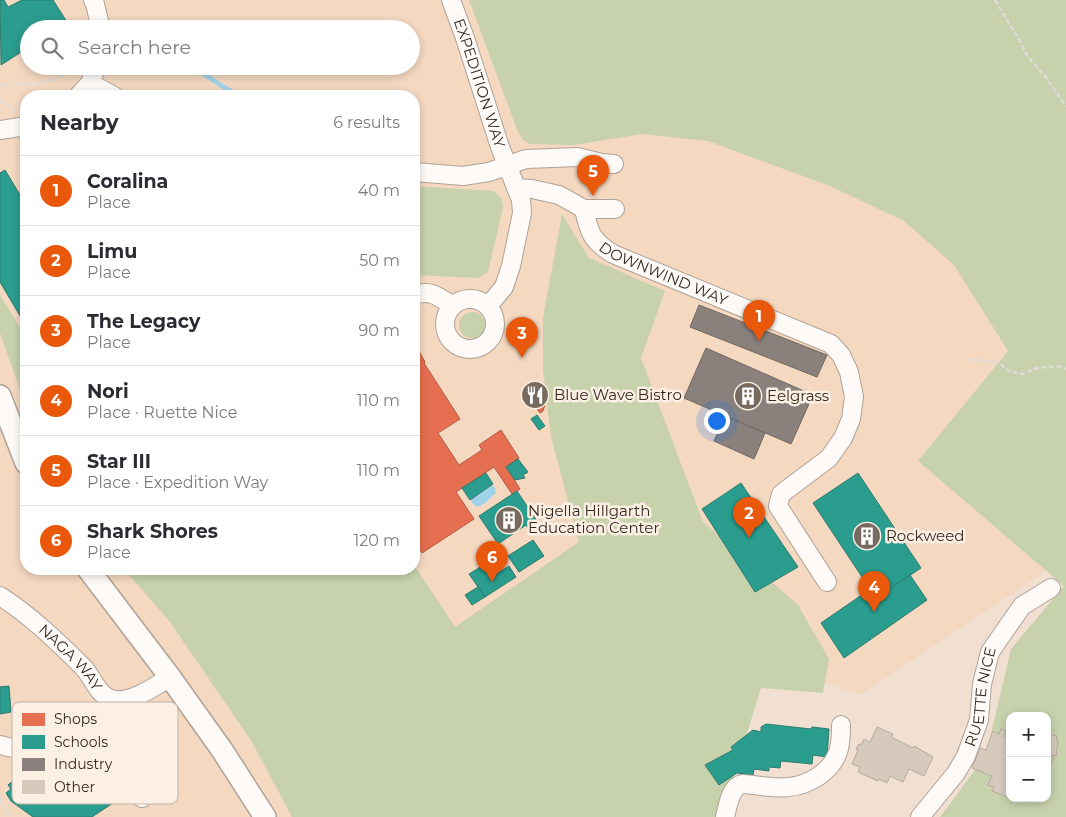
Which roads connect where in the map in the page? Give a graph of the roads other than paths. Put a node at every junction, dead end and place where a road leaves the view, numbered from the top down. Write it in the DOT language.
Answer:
graph roads {
  1 [pos="93,0"];
  2 [pos="451,0"];
  3 [pos="99,20"];
  4 [pos="88,75"];
  5 [pos="93,75"];
  6 [pos="81,90"];
  7 [pos="108,90"];
  8 [pos="20,121"];
  9 [pos="0,130"];
  10 [pos="614,164"];
  11 [pos="506,166"];
  12 [pos="420,172"];
  13 [pos="516,188"];
  14 [pos="584,209"];
  15 [pos="615,209"];
  16 [pos="420,293"];
  17 [pos="453,306"];
  18 [pos="488,306"];
  19 [pos="0,396"];
  20 [pos="20,448"];
  21 [pos="93,575"];
  22 [pos="827,582"];
  23 [pos="1051,588"];
  24 [pos="0,596"];
  25 [pos="170,677"];
  26 [pos="841,726"];
  27 [pos="264,817"];
  28 [pos="725,817"];
  29 [pos="920,817"];
  1 -- 3 [label="street"];
  2 -- 11 [label="street, EXPEDITION WAY"];
  4 -- 6 [label="street"];
  5 -- 7 [label="street"];
  8 -- 9 [label="street"];
  10 -- 11 [label="street"];
  11 -- 12 [label="street"];
  11 -- 13 [label="street, EXPEDITION WAY"];
  13 -- 14 [label="street"];
  13 -- 18 [label="street, EXPEDITION WAY"];
  14 -- 15 [label="street"];
  14 -- 22 [label="street, DOWNWIND WAY"];
  16 -- 17 [label="street"];
  17 -- 18 [label="street"];
  17 -- 18 [label="street"];
  19 -- 20 [label="main road"];
  21 -- 25 [label="main road"];
  23 -- 29 [label="street, RUETTE NICE"];
  24 -- 25 [label="street, NAGA WAY"];
  25 -- 27 [label="main road"];
  26 -- 28 [label="street"];
}
